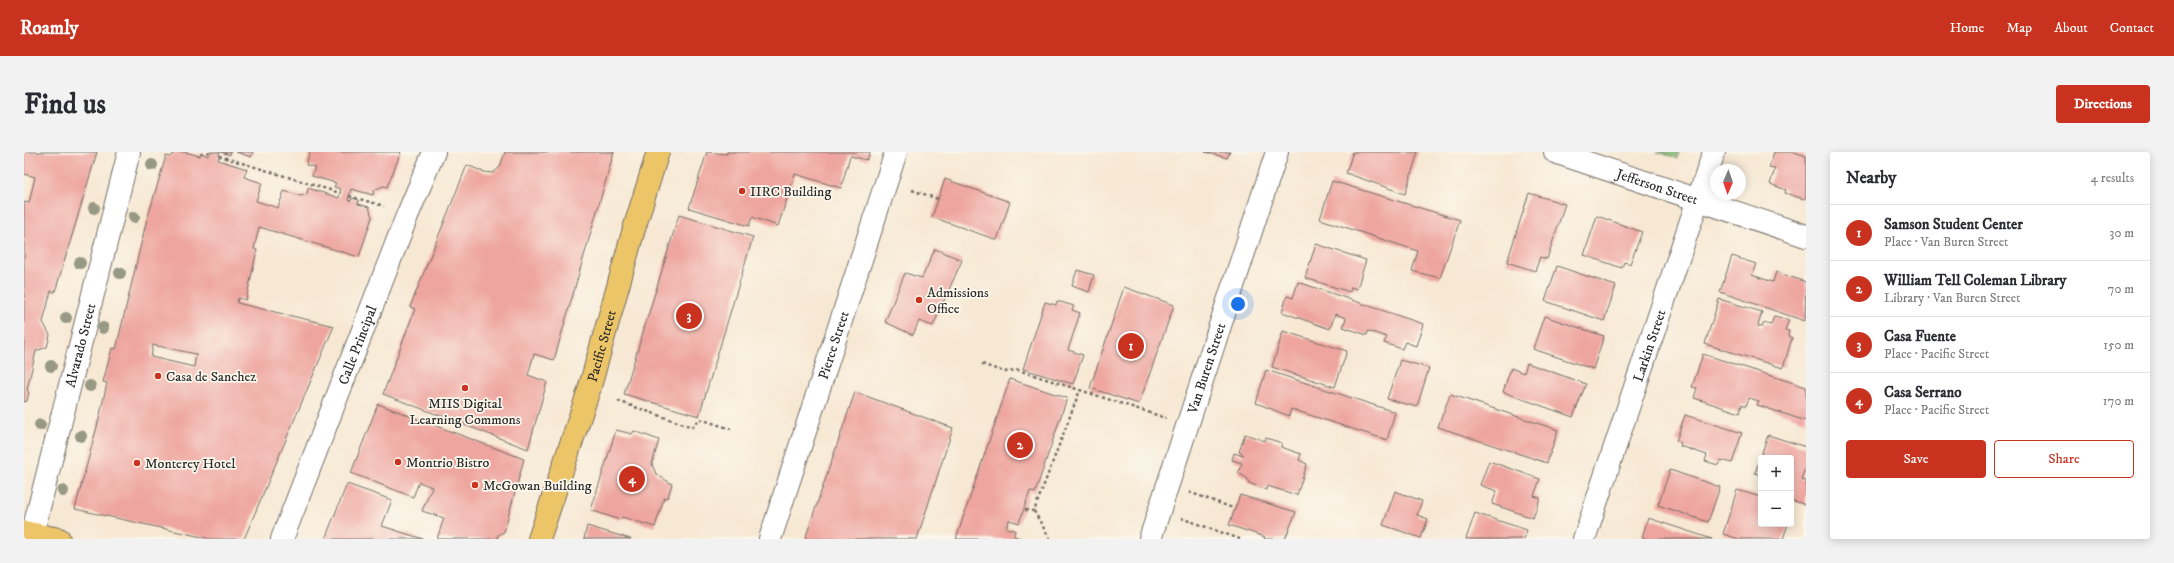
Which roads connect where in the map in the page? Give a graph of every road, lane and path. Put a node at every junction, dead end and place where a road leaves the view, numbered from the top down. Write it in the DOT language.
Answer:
graph roads {
  1 [pos="129,152"];
  2 [pos="434,152"];
  3 [pos="658,152"];
  4 [pos="896,152"];
  5 [pos="1277,152"];
  6 [pos="1554,152"];
  7 [pos="1714,152"];
  8 [pos="219,156"];
  9 [pos="912,190"];
  10 [pos="340,193"];
  11 [pos="349,196"];
  12 [pos="1698,198"];
  13 [pos="938,199"];
  14 [pos="384,206"];
  15 [pos="1806,236"];
  16 [pos="982,364"];
  17 [pos="1080,390"];
  18 [pos="618,401"];
  19 [pos="1187,425"];
  20 [pos="731,429"];
  21 [pos="1168,484"];
  22 [pos="1233,508"];
  23 [pos="1160,509"];
  24 [pos="1025,510"];
  25 [pos="1034,511"];
  26 [pos="29,535"];
  27 [pos="59,539"];
  28 [pos="282,539"];
  29 [pos="539,539"];
  30 [pos="770,539"];
  31 [pos="1050,539"];
  32 [pos="1150,539"];
  33 [pos="1240,539"];
  34 [pos="1584,539"];
  1 -- 26 [label="street, Alvarado Street"];
  2 -- 28 [label="street, Calle Principal"];
  3 -- 29 [label="main road, Pacific Street"];
  4 -- 30 [label="street, Pierce Street"];
  5 -- 19 [label="street, Van Buren Street"];
  6 -- 12 [label="street, Jefferson Street"];
  7 -- 12 [label="street, Larkin Street"];
  8 -- 10 [label="path"];
  9 -- 13 [label="path"];
  11 -- 14 [label="path"];
  12 -- 15 [label="street, Jefferson Street"];
  12 -- 34 [label="street, Larkin Street"];
  16 -- 17 [label="path"];
  17 -- 19 [label="path"];
  17 -- 25 [label="path"];
  18 -- 20 [label="path"];
  19 -- 21 [label="street, Van Buren Street"];
  21 -- 22 [label="path"];
  21 -- 23 [label="street, Van Buren Street"];
  23 -- 32 [label="street, Van Buren Street"];
  23 -- 33 [label="path"];
  24 -- 25 [label="path"];
  25 -- 31 [label="path"];
  26 -- 27 [label="main road"];
}
